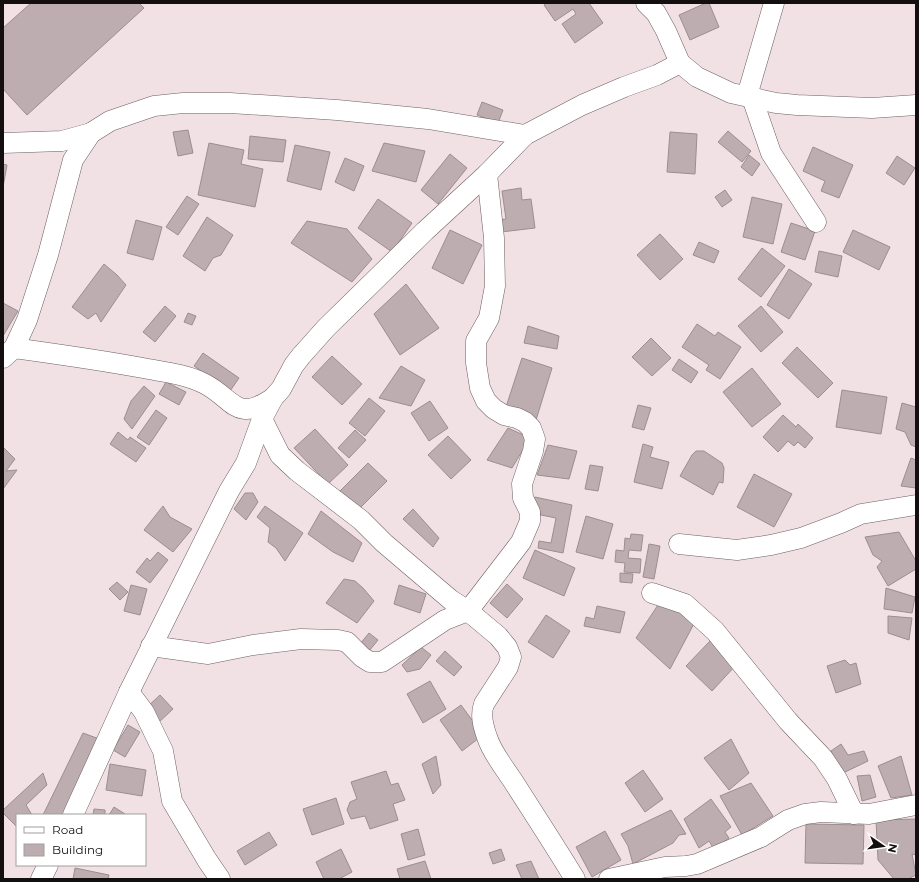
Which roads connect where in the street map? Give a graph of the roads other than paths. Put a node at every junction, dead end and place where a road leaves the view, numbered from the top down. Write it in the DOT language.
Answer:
graph roads {
  1 [pos="646,3"];
  2 [pos="774,3"];
  3 [pos="680,63"];
  4 [pos="752,98"];
  5 [pos="916,105"];
  6 [pos="91,133"];
  7 [pos="525,135"];
  8 [pos="3,143"];
  9 [pos="487,174"];
  10 [pos="816,222"];
  11 [pos="9,353"];
  12 [pos="273,398"];
  13 [pos="262,419"];
  14 [pos="916,505"];
  15 [pos="679,544"];
  16 [pos="652,593"];
  17 [pos="468,611"];
  18 [pos="152,646"];
  19 [pos="129,692"];
  20 [pos="916,805"];
  21 [pos="73,814"];
  22 [pos="854,814"];
  23 [pos="48,866"];
  24 [pos="41,879"];
  25 [pos="220,879"];
  26 [pos="575,879"];
  27 [pos="609,879"];
  1 -- 3 [label="street"];
  2 -- 4 [label="street"];
  3 -- 4 [label="street"];
  3 -- 7 [label="street"];
  4 -- 5 [label="street"];
  4 -- 10 [label="street"];
  6 -- 7 [label="street"];
  6 -- 8 [label="street"];
  6 -- 11 [label="street"];
  7 -- 9 [label="street"];
  9 -- 12 [label="street"];
  9 -- 17 [label="street"];
  11 -- 12 [label="street"];
  12 -- 13 [label="street"];
  13 -- 17 [label="street"];
  13 -- 18 [label="street"];
  14 -- 15 [label="street"];
  16 -- 22 [label="street"];
  17 -- 18 [label="street"];
  17 -- 26 [label="street"];
  18 -- 19 [label="street"];
  19 -- 21 [label="street"];
  19 -- 25 [label="street"];
  20 -- 22 [label="street"];
  22 -- 27 [label="street"];
  23 -- 24 [label="street"];
}
